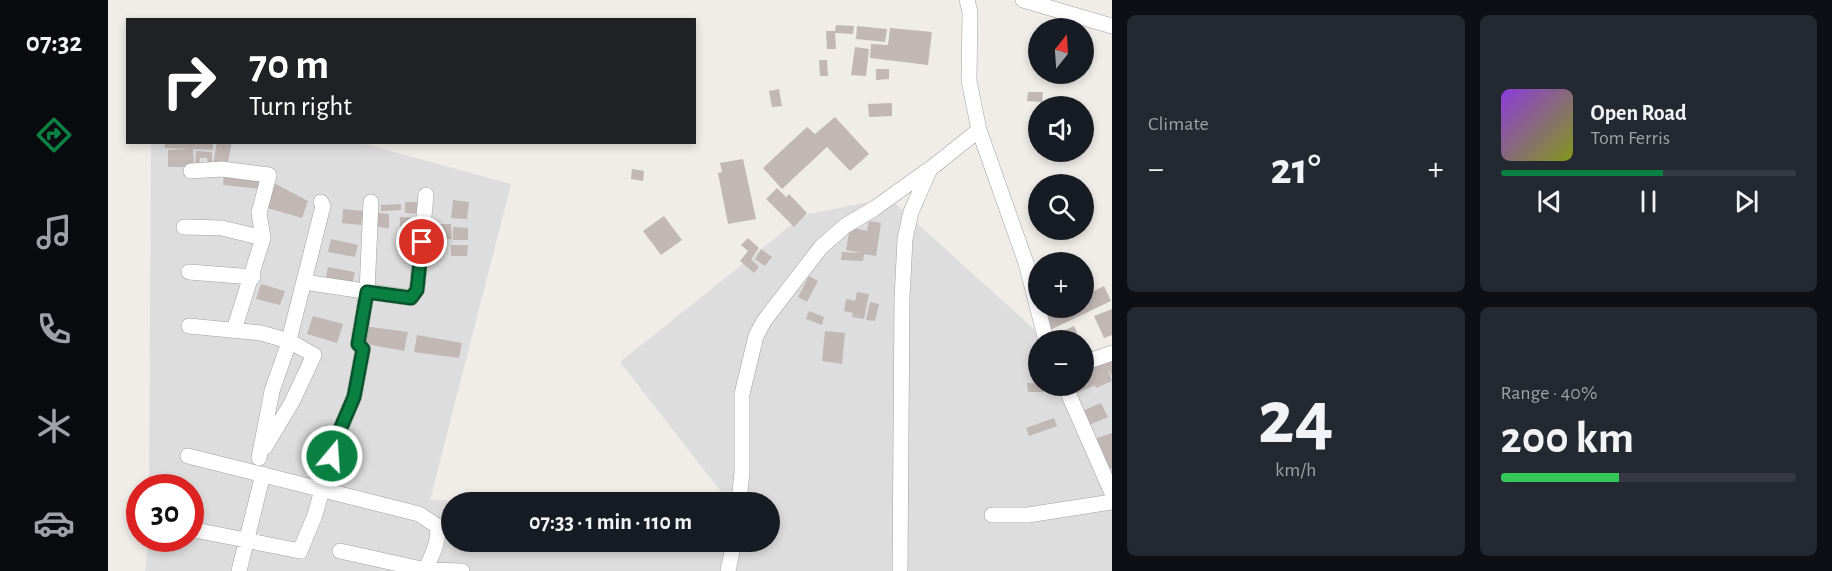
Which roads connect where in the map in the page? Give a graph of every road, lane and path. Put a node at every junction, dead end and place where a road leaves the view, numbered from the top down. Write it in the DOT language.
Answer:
graph roads {
  1 [pos="967,0"];
  2 [pos="1023,0"];
  3 [pos="1112,26"];
  4 [pos="979,130"];
  5 [pos="930,169"];
  6 [pos="191,171"];
  7 [pos="426,195"];
  8 [pos="321,202"];
  9 [pos="371,202"];
  10 [pos="184,227"];
  11 [pos="263,238"];
  12 [pos="189,272"];
  13 [pos="253,277"];
  14 [pos="304,282"];
  15 [pos="367,292"];
  16 [pos="189,326"];
  17 [pos="234,330"];
  18 [pos="1043,330"];
  19 [pos="289,341"];
  20 [pos="1112,353"];
  21 [pos="1094,359"];
  22 [pos="1069,396"];
  23 [pos="188,456"];
  24 [pos="259,458"];
  25 [pos="257,473"];
  26 [pos="323,489"];
  27 [pos="740,492"];
  28 [pos="1112,493"];
  29 [pos="1112,502"];
  30 [pos="992,515"];
  31 [pos="204,532"];
  32 [pos="246,540"];
  33 [pos="340,551"];
  34 [pos="732,552"];
  35 [pos="426,570"];
  36 [pos="239,571"];
  37 [pos="462,571"];
  38 [pos="728,571"];
  39 [pos="900,571"];
  1 -- 4 [label="street"];
  2 -- 3 [label="street"];
  4 -- 5 [label="street"];
  4 -- 18 [label="street"];
  5 -- 27 [label="street"];
  5 -- 39 [label="street"];
  6 -- 11 [label="street"];
  7 -- 15 [label="street"];
  8 -- 14 [label="street"];
  9 -- 15 [label="street"];
  10 -- 11 [label="street"];
  11 -- 13 [label="street"];
  12 -- 13 [label="street"];
  13 -- 17 [label="street"];
  14 -- 15 [label="street"];
  14 -- 19 [label="street"];
  15 -- 26 [label="street"];
  16 -- 17 [label="street"];
  17 -- 19 [label="street"];
  19 -- 24 [label="street"];
  19 -- 24 [label="street"];
  20 -- 21 [label="street"];
  22 -- 28 [label="street"];
  23 -- 25 [label="street"];
  24 -- 25 [label="street"];
  25 -- 26 [label="street"];
  25 -- 32 [label="street"];
  26 -- 32 [label="street"];
  26 -- 35 [label="street"];
  29 -- 30 [label="street"];
  31 -- 32 [label="street"];
  32 -- 36 [label="street"];
  33 -- 35 [label="street"];
  34 -- 38 [label="street"];
  35 -- 37 [label="street"];
}
